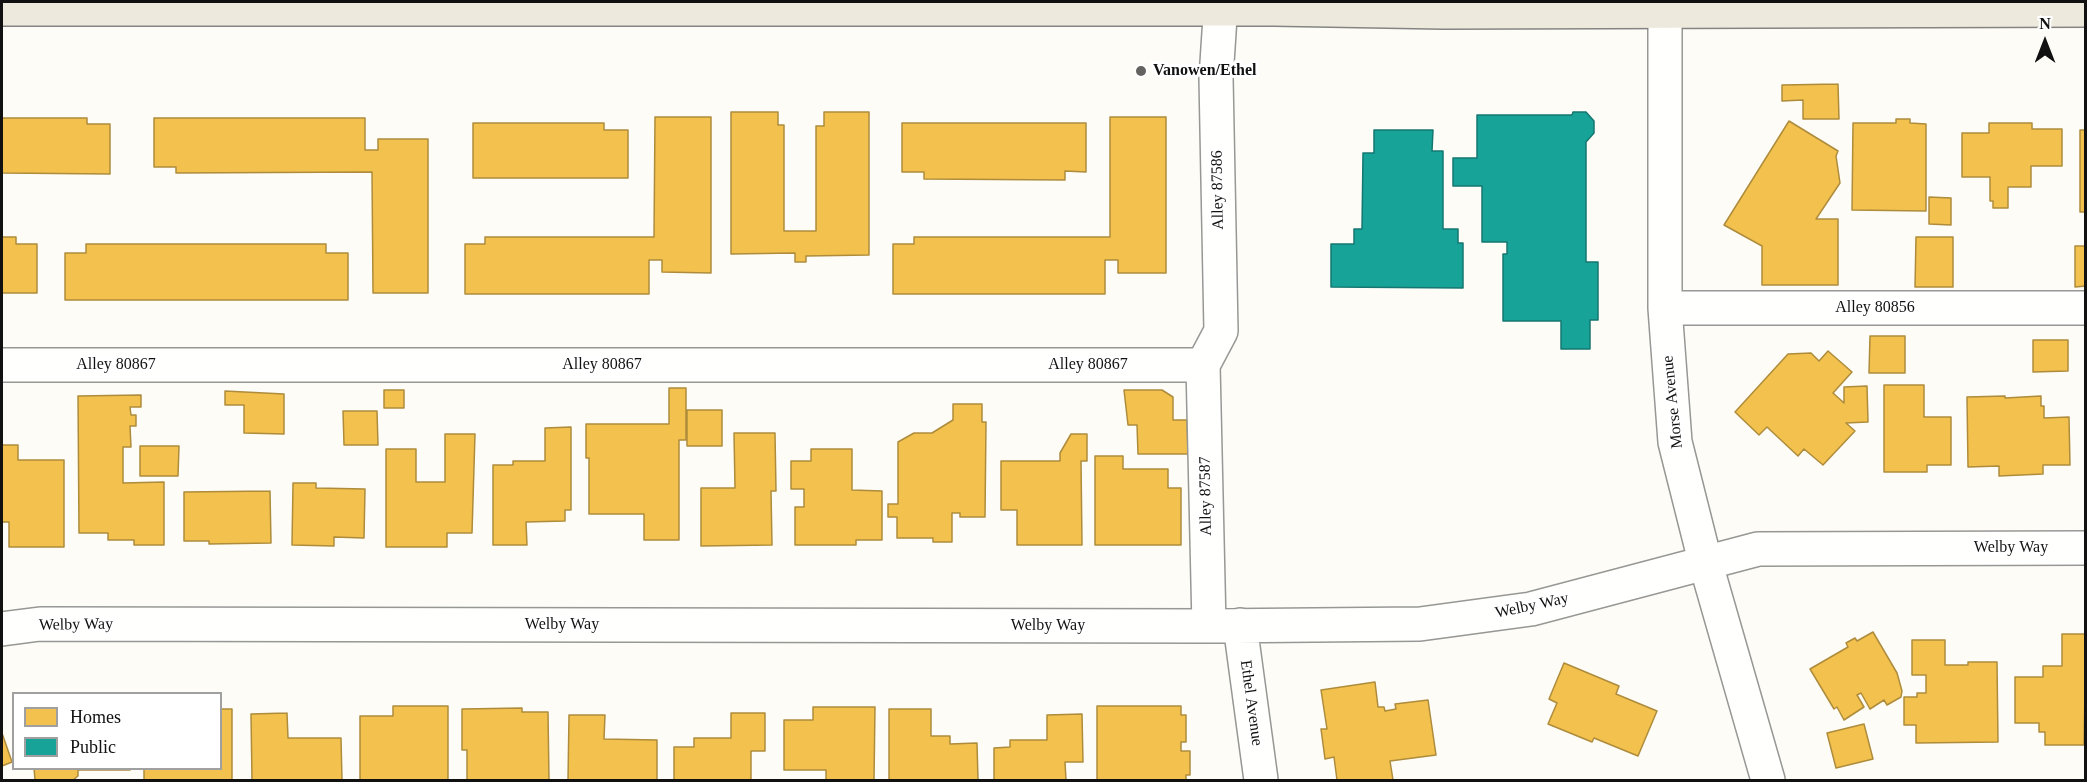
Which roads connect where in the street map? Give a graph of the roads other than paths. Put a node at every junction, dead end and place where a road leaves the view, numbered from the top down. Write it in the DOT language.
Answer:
graph roads {
  1 [pos="1220,6"];
  2 [pos="2,9"];
  3 [pos="2085,10"];
  4 [pos="1665,11"];
  5 [pos="1665,308"];
  6 [pos="2085,308"];
  7 [pos="2,365"];
  8 [pos="1203,365"];
  9 [pos="2085,548"];
  10 [pos="1705,561"];
  11 [pos="1224,626"];
  12 [pos="2,629"];
  13 [pos="1261,780"];
  14 [pos="1768,780"];
  1 -- 2 [label="main road"];
  1 -- 4 [label="main road"];
  1 -- 8 [label="street, Alley 87586"];
  3 -- 4 [label="main road"];
  4 -- 5 [label="street, Morse Avenue"];
  5 -- 6 [label="street, Alley 80856"];
  5 -- 10 [label="street, Morse Avenue"];
  7 -- 8 [label="street, Alley 80867"];
  8 -- 11 [label="street, Alley 87587"];
  9 -- 10 [label="street, Welby Way"];
  10 -- 11 [label="street, Welby Way"];
  10 -- 14 [label="street, Morse Avenue"];
  11 -- 12 [label="street, Welby Way"];
  11 -- 13 [label="street, Ethel Avenue"];
}
